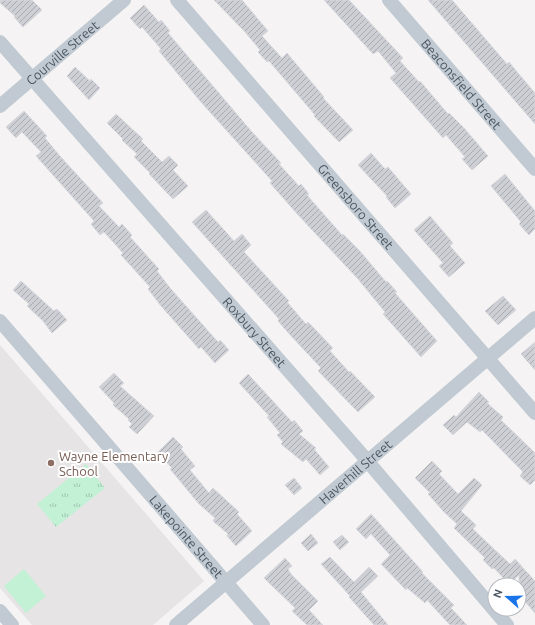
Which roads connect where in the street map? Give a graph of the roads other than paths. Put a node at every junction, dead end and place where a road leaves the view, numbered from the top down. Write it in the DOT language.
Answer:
graph roads {
  1 [pos="124,0"];
  2 [pos="177,0"];
  3 [pos="389,0"];
  4 [pos="0,42"];
  5 [pos="32,79"];
  6 [pos="0,106"];
  7 [pos="535,169"];
  8 [pos="535,318"];
  9 [pos="0,321"];
  10 [pos="488,359"];
  11 [pos="535,413"];
  12 [pos="366,461"];
  13 [pos="226,582"];
  14 [pos="0,611"];
  15 [pos="12,625"];
  16 [pos="176,625"];
  17 [pos="263,625"];
  18 [pos="507,625"];
  1 -- 5 [label="street, Courville Street"];
  2 -- 10 [label="street, Greensboro Street"];
  3 -- 7 [label="street, Beaconsfield Street"];
  4 -- 5 [label="street, Roxbury Street"];
  5 -- 6 [label="street, Courville Street"];
  5 -- 12 [label="street, Roxbury Street"];
  8 -- 10 [label="street, Haverhill Street"];
  9 -- 13 [label="street, Lakepointe Street"];
  10 -- 11 [label="street, Greensboro Street"];
  10 -- 12 [label="street, Haverhill Street"];
  12 -- 13 [label="street, Haverhill Street"];
  12 -- 18 [label="street, Roxbury Street"];
  13 -- 16 [label="street, Haverhill Street"];
  13 -- 17 [label="street, Lakepointe Street"];
  14 -- 15 [label="street"];
}
